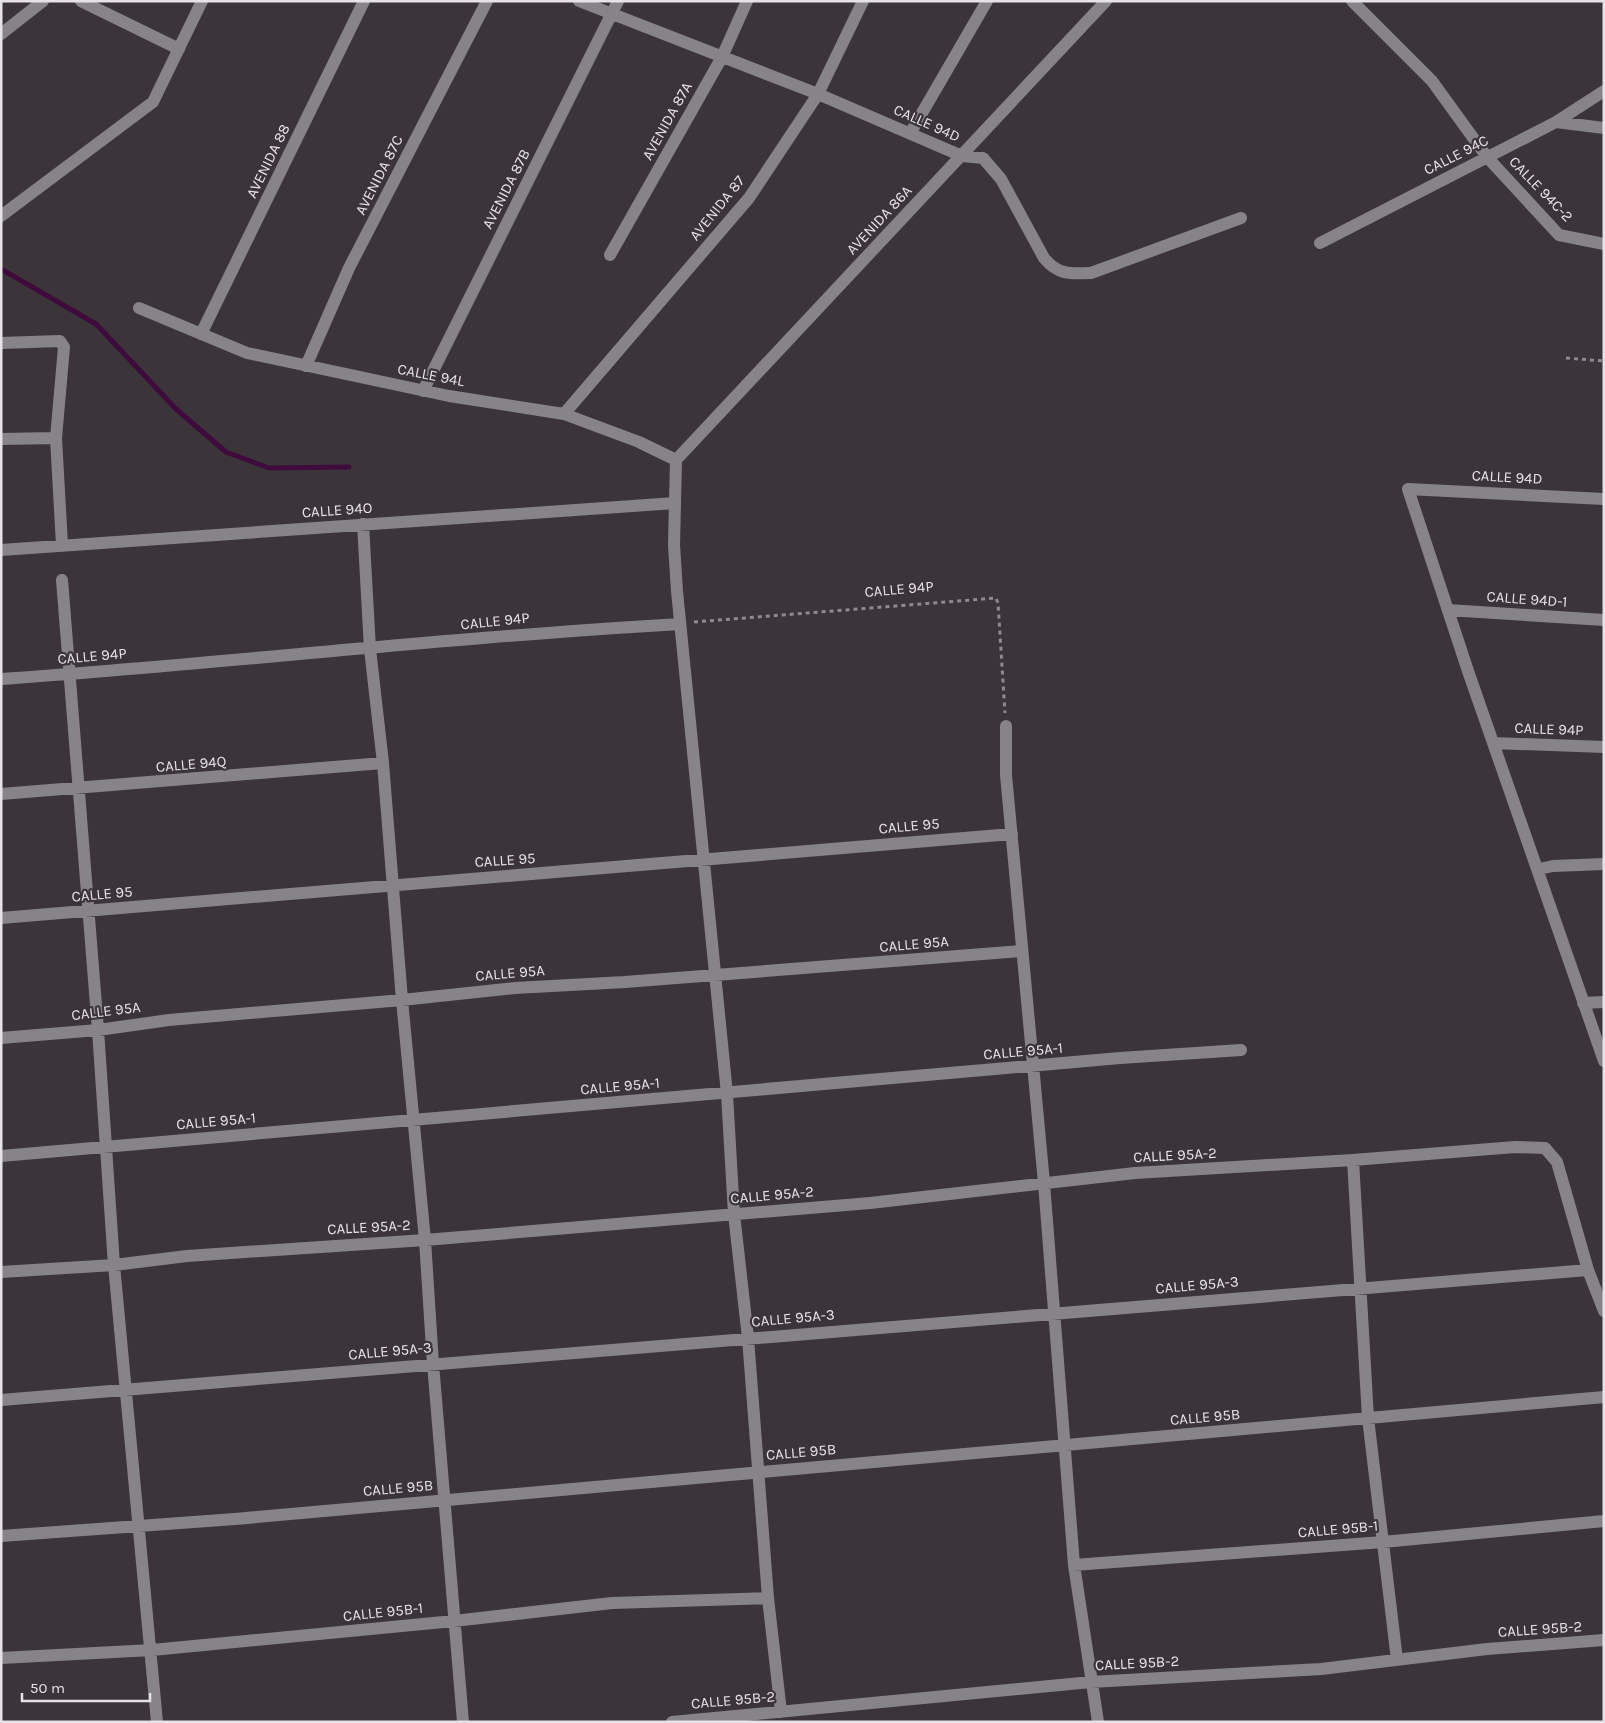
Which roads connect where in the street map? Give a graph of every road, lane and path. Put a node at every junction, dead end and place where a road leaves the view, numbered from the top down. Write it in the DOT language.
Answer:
graph roads {
  1 [pos="42,1"];
  2 [pos="81,1"];
  3 [pos="202,1"];
  4 [pos="364,1"];
  5 [pos="487,1"];
  6 [pos="579,1"];
  7 [pos="618,1"];
  8 [pos="747,1"];
  9 [pos="863,1"];
  10 [pos="987,1"];
  11 [pos="1106,1"];
  12 [pos="1352,1"];
  13 [pos="612,14"];
  14 [pos="1,34"];
  15 [pos="179,49"];
  16 [pos="722,57"];
  17 [pos="1604,91"];
  18 [pos="818,94"];
  19 [pos="1556,122"];
  20 [pos="1604,128"];
  21 [pos="911,132"];
  22 [pos="962,156"];
  23 [pos="1487,157"];
  24 [pos="1,216"];
  25 [pos="1241,218"];
  26 [pos="1320,243"];
  27 [pos="1604,244"];
  28 [pos="610,255"];
  29 [pos="139,308"];
  30 [pos="201,334"];
  31 [pos="1,343"];
  32 [pos="1566,358"];
  33 [pos="1604,361"];
  34 [pos="306,366"];
  35 [pos="423,391"];
  36 [pos="564,414"];
  37 [pos="56,438"];
  38 [pos="1,439"];
  39 [pos="676,460"];
  40 [pos="1604,499"];
  41 [pos="675,503"];
  42 [pos="363,524"];
  43 [pos="62,545"];
  44 [pos="1,550"];
  45 [pos="62,580"];
  46 [pos="1448,610"];
  47 [pos="1604,620"];
  48 [pos="680,624"];
  49 [pos="370,649"];
  50 [pos="68,674"];
  51 [pos="1,679"];
  52 [pos="1006,726"];
  53 [pos="1493,743"];
  54 [pos="1604,747"];
  55 [pos="383,764"];
  56 [pos="78,790"];
  57 [pos="1,794"];
  58 [pos="1012,834"];
  59 [pos="703,861"];
  60 [pos="1604,864"];
  61 [pos="1539,869"];
  62 [pos="393,884"];
  63 [pos="88,911"];
  64 [pos="1,918"];
  65 [pos="1022,951"];
  66 [pos="715,975"];
  67 [pos="402,1000"];
  68 [pos="1604,1002"];
  69 [pos="1583,1003"];
  70 [pos="98,1030"];
  71 [pos="1,1038"];
  72 [pos="1241,1050"];
  73 [pos="1604,1061"];
  74 [pos="1032,1067"];
  75 [pos="727,1094"];
  76 [pos="414,1120"];
  77 [pos="107,1147"];
  78 [pos="1,1156"];
  79 [pos="1353,1160"];
  80 [pos="1044,1183"];
  81 [pos="734,1214"];
  82 [pos="425,1240"];
  83 [pos="114,1265"];
  84 [pos="1588,1270"];
  85 [pos="1,1272"];
  86 [pos="1359,1288"];
  87 [pos="1604,1311"];
  88 [pos="1053,1313"];
  89 [pos="748,1338"];
  90 [pos="433,1364"];
  91 [pos="125,1389"];
  92 [pos="1604,1397"];
  93 [pos="1,1400"];
  94 [pos="1368,1418"];
  95 [pos="1064,1445"];
  96 [pos="758,1473"];
  97 [pos="446,1500"];
  98 [pos="1604,1521"];
  99 [pos="138,1526"];
  100 [pos="1,1536"];
  101 [pos="1382,1542"];
  102 [pos="1074,1565"];
  103 [pos="768,1598"];
  104 [pos="454,1621"];
  105 [pos="1604,1640"];
  106 [pos="152,1650"];
  107 [pos="1,1658"];
  108 [pos="1397,1660"];
  109 [pos="1091,1682"];
  110 [pos="781,1712"];
  111 [pos="158,1722"];
  112 [pos="462,1722"];
  113 [pos="672,1722"];
  114 [pos="1098,1722"];
  1 -- 14 [label="street"];
  2 -- 15 [label="street"];
  3 -- 15 [label="street"];
  4 -- 30 [label="street, AVENIDA 88"];
  5 -- 34 [label="street, AVENIDA 87C"];
  6 -- 13 [label="street, CALLE 94D"];
  7 -- 13 [label="street, AVENIDA 87B"];
  8 -- 16 [label="street, AVENIDA 87A"];
  9 -- 18 [label="street, AVENIDA 87"];
  10 -- 21 [label="street"];
  11 -- 22 [label="street, AVENIDA 86A"];
  12 -- 23 [label="street, CALLE 94C-2"];
  13 -- 16 [label="street, CALLE 94D"];
  13 -- 35 [label="street, AVENIDA 87B"];
  15 -- 24 [label="street"];
  16 -- 18 [label="street, CALLE 94D"];
  16 -- 28 [label="street, AVENIDA 87A"];
  17 -- 19 [label="street, CALLE 94C"];
  18 -- 21 [label="street, CALLE 94D"];
  18 -- 36 [label="street, AVENIDA 87"];
  19 -- 20 [label="street"];
  19 -- 23 [label="street, CALLE 94C"];
  21 -- 22 [label="street, CALLE 94D"];
  22 -- 25 [label="street, CALLE 94D"];
  22 -- 39 [label="street, AVENIDA 86A"];
  23 -- 26 [label="street, CALLE 94C"];
  23 -- 27 [label="street, CALLE 94C-2"];
  29 -- 30 [label="street, CALLE 94L"];
  30 -- 34 [label="street, CALLE 94L"];
  31 -- 37 [label="street"];
  32 -- 33 [label="path"];
  34 -- 35 [label="street, CALLE 94L"];
  35 -- 36 [label="street, CALLE 94L"];
  36 -- 39 [label="street, CALLE 94L"];
  37 -- 38 [label="street"];
  37 -- 43 [label="street"];
  39 -- 41 [label="street"];
  40 -- 46 [label="street, CALLE 94D"];
  41 -- 42 [label="street, CALLE 94O"];
  41 -- 48 [label="street"];
  42 -- 43 [label="street, CALLE 94O"];
  42 -- 49 [label="street"];
  43 -- 44 [label="street, CALLE 94O"];
  45 -- 50 [label="street"];
  46 -- 47 [label="street, CALLE 94D-1"];
  46 -- 53 [label="street"];
  48 -- 49 [label="street, CALLE 94P"];
  48 -- 52 [label="path, CALLE 94P"];
  48 -- 59 [label="street"];
  49 -- 50 [label="street, CALLE 94P"];
  49 -- 55 [label="street"];
  50 -- 51 [label="street, CALLE 94P"];
  50 -- 56 [label="street"];
  52 -- 58 [label="street"];
  53 -- 54 [label="street, CALLE 94P"];
  53 -- 61 [label="street"];
  55 -- 56 [label="street, CALLE 94Q"];
  55 -- 62 [label="street"];
  56 -- 57 [label="street, CALLE 94Q"];
  56 -- 63 [label="street"];
  58 -- 59 [label="street, CALLE 95"];
  58 -- 65 [label="street"];
  59 -- 62 [label="street, CALLE 95"];
  59 -- 66 [label="street"];
  60 -- 61 [label="street"];
  61 -- 69 [label="street"];
  62 -- 63 [label="street, CALLE 95"];
  62 -- 67 [label="street"];
  63 -- 64 [label="street, CALLE 95"];
  63 -- 70 [label="street"];
  65 -- 66 [label="street, CALLE 95A"];
  65 -- 74 [label="street"];
  66 -- 67 [label="street, CALLE 95A"];
  66 -- 75 [label="street"];
  67 -- 70 [label="street, CALLE 95A"];
  67 -- 76 [label="street"];
  68 -- 69 [label="street"];
  69 -- 73 [label="street"];
  70 -- 71 [label="street, CALLE 95A"];
  70 -- 77 [label="street"];
  72 -- 74 [label="street, CALLE 95A-1"];
  74 -- 75 [label="street, CALLE 95A-1"];
  74 -- 80 [label="street"];
  75 -- 76 [label="street, CALLE 95A-1"];
  75 -- 81 [label="street"];
  76 -- 77 [label="street, CALLE 95A-1"];
  76 -- 82 [label="street"];
  77 -- 78 [label="street, CALLE 95A-1"];
  77 -- 83 [label="street"];
  79 -- 80 [label="street, CALLE 95A-2"];
  79 -- 84 [label="street, CALLE 95A-2"];
  79 -- 86 [label="street"];
  80 -- 81 [label="street, CALLE 95A-2"];
  80 -- 88 [label="street"];
  81 -- 82 [label="street, CALLE 95A-2"];
  81 -- 89 [label="street"];
  82 -- 83 [label="street, CALLE 95A-2"];
  82 -- 90 [label="street"];
  83 -- 85 [label="street, CALLE 95A-2"];
  83 -- 91 [label="street"];
  84 -- 86 [label="street, CALLE 95A-3"];
  84 -- 87 [label="street"];
  86 -- 88 [label="street, CALLE 95A-3"];
  86 -- 94 [label="street"];
  88 -- 89 [label="street, CALLE 95A-3"];
  88 -- 95 [label="street"];
  89 -- 90 [label="street, CALLE 95A-3"];
  89 -- 96 [label="street"];
  90 -- 91 [label="street, CALLE 95A-3"];
  90 -- 97 [label="street"];
  91 -- 93 [label="street, CALLE 95A-3"];
  91 -- 99 [label="street"];
  92 -- 94 [label="street, CALLE 95B"];
  94 -- 95 [label="street, CALLE 95B"];
  94 -- 101 [label="street"];
  95 -- 96 [label="street, CALLE 95B"];
  95 -- 102 [label="street"];
  96 -- 97 [label="street, CALLE 95B"];
  96 -- 103 [label="street"];
  97 -- 99 [label="street, CALLE 95B"];
  97 -- 104 [label="street"];
  98 -- 101 [label="street, CALLE 95B-1"];
  99 -- 100 [label="street, CALLE 95B"];
  99 -- 106 [label="street"];
  101 -- 102 [label="street, CALLE 95B-1"];
  101 -- 108 [label="street"];
  102 -- 109 [label="street"];
  103 -- 104 [label="street, CALLE 95B-1"];
  103 -- 110 [label="street"];
  104 -- 106 [label="street, CALLE 95B-1"];
  104 -- 112 [label="street"];
  105 -- 108 [label="street, CALLE 95B-2"];
  106 -- 107 [label="street, CALLE 95B-1"];
  106 -- 111 [label="street"];
  108 -- 109 [label="street, CALLE 95B-2"];
  109 -- 110 [label="street, CALLE 95B-2"];
  109 -- 114 [label="street"];
  110 -- 113 [label="street, CALLE 95B-2"];
}
